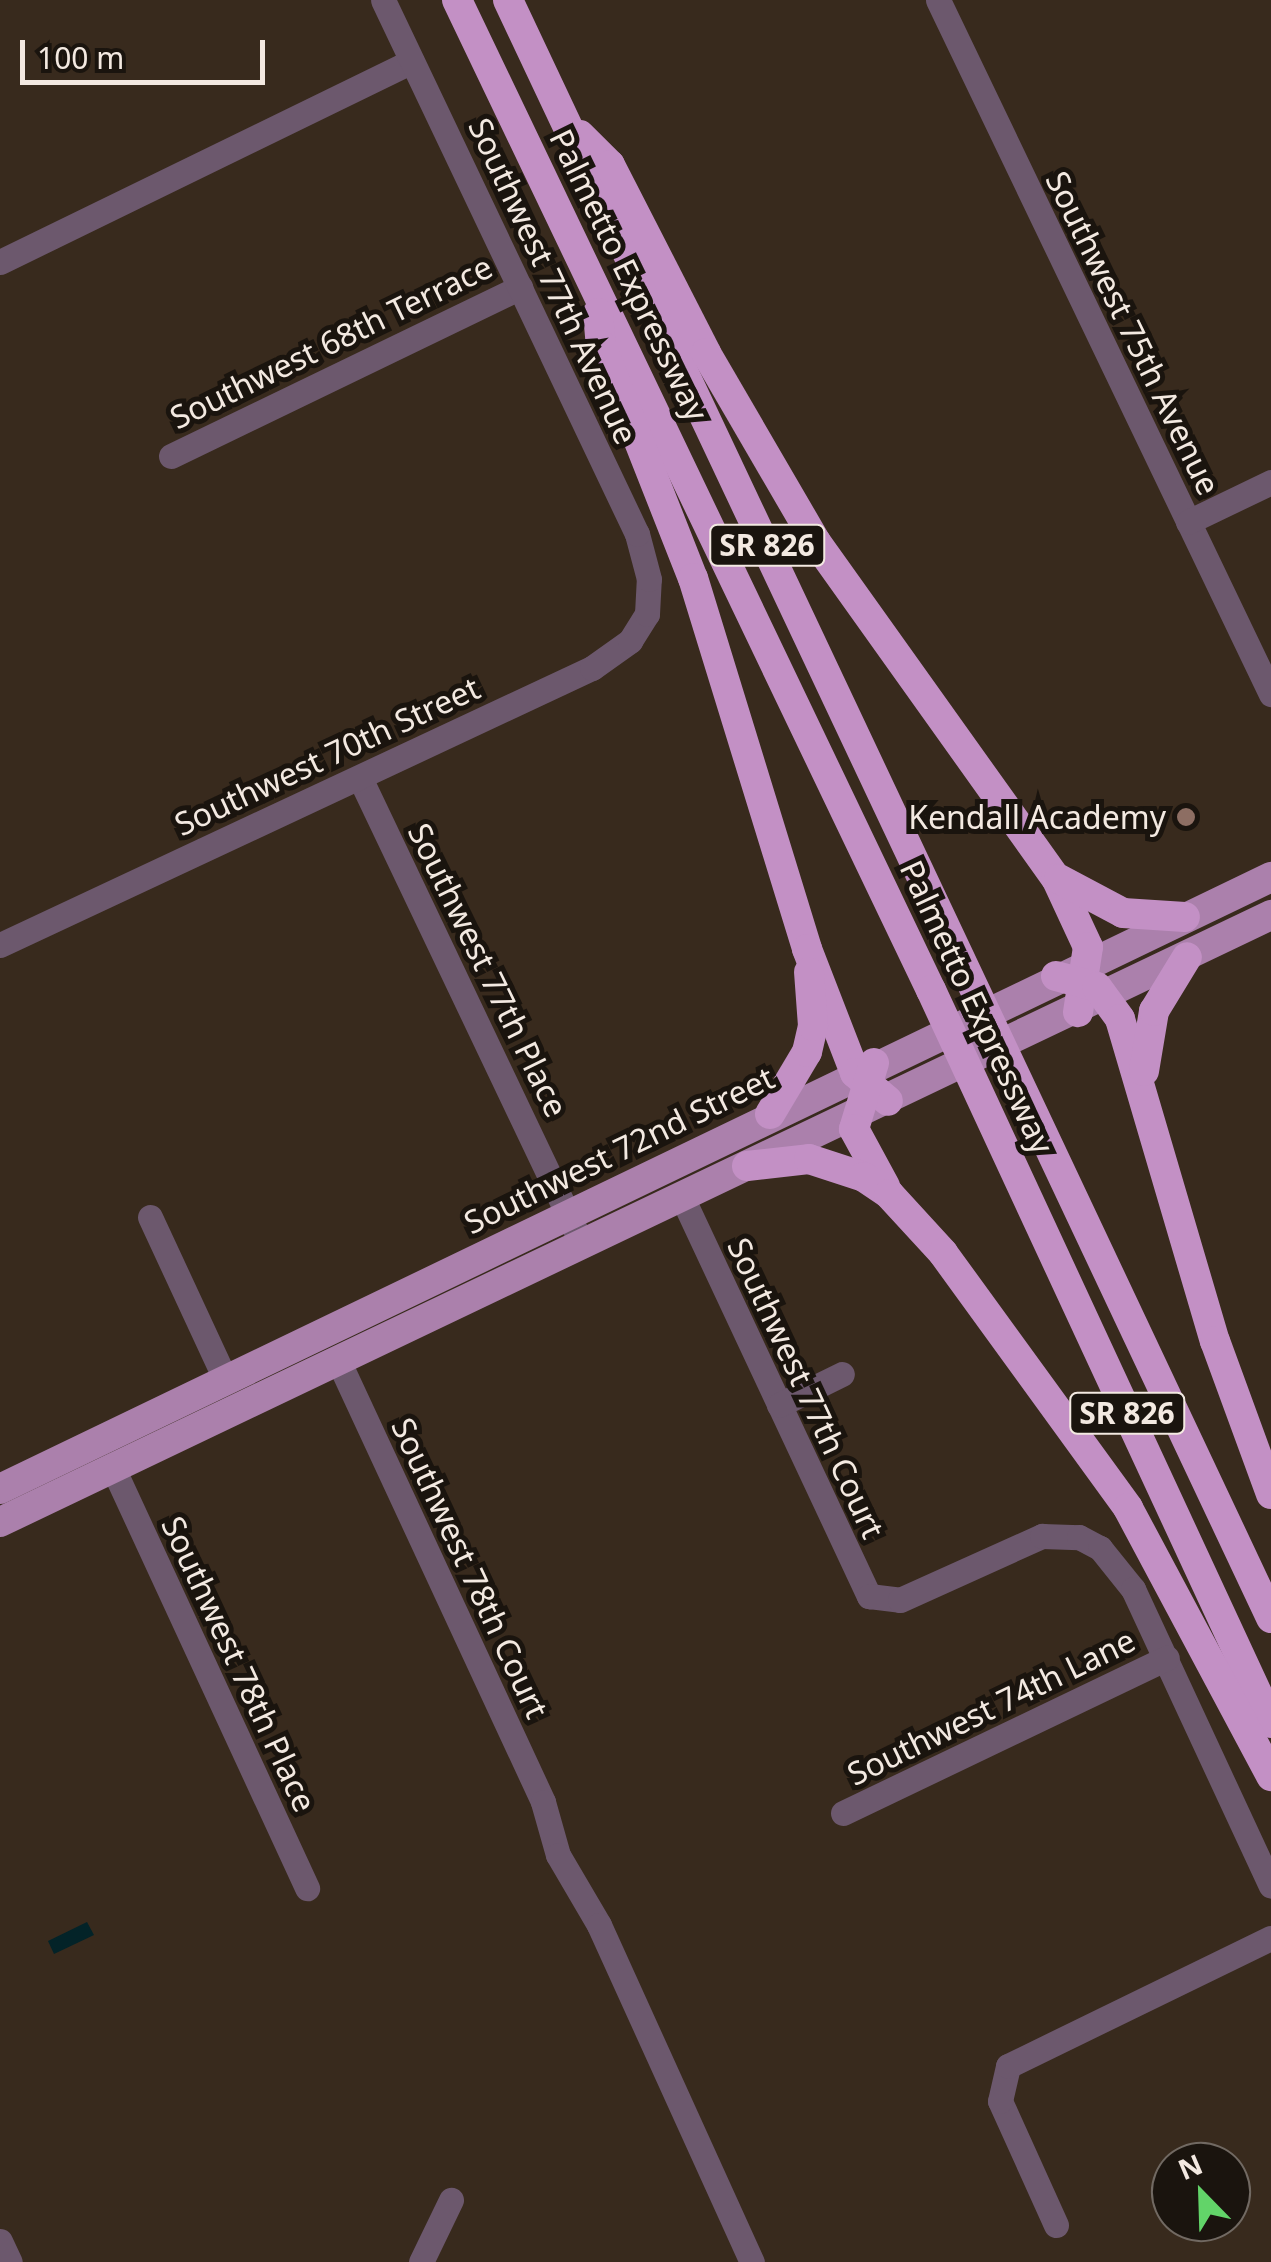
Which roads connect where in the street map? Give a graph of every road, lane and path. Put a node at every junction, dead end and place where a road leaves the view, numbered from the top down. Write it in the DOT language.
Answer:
graph roads {
  1 [pos="383,0"];
  2 [pos="457,0"];
  3 [pos="508,0"];
  4 [pos="938,0"];
  5 [pos="412,61"];
  6 [pos="564,118"];
  7 [pos="0,262"];
  8 [pos="595,285"];
  9 [pos="520,287"];
  10 [pos="171,456"];
  11 [pos="1271,482"];
  12 [pos="1188,522"];
  13 [pos="650,594"];
  14 [pos="1271,694"];
  15 [pos="360,778"];
  16 [pos="1271,877"];
  17 [pos="1056,878"];
  18 [pos="1271,915"];
  19 [pos="1186,917"];
  20 [pos="0,946"];
  21 [pos="807,949"];
  22 [pos="1187,957"];
  23 [pos="1084,979"];
  24 [pos="870,1080"];
  25 [pos="1143,1084"];
  26 [pos="770,1114"];
  27 [pos="854,1116"];
  28 [pos="668,1165"];
  29 [pos="747,1166"];
  30 [pos="888,1194"];
  31 [pos="682,1197"];
  32 [pos="570,1216"];
  33 [pos="150,1217"];
  34 [pos="582,1244"];
  35 [pos="332,1347"];
  36 [pos="842,1374"];
  37 [pos="226,1381"];
  38 [pos="778,1405"];
  39 [pos="113,1468"];
  40 [pos="0,1489"];
  41 [pos="1271,1494"];
  42 [pos="0,1522"];
  43 [pos="1271,1618"];
  44 [pos="1167,1658"];
  45 [pos="1271,1722"];
  46 [pos="1271,1776"];
  47 [pos="843,1813"];
  48 [pos="1271,1886"];
  49 [pos="307,1888"];
  50 [pos="1271,1938"];
  51 [pos="451,2200"];
  52 [pos="1056,2225"];
  53 [pos="0,2241"];
  54 [pos="10,2262"];
  55 [pos="421,2262"];
  56 [pos="752,2262"];
  1 -- 5 [label="street, Southwest 77th Avenue"];
  2 -- 8 [label="highway, Palmetto Expressway / SR 826"];
  3 -- 6 [label="highway, Palmetto Expressway / SR 826"];
  4 -- 12 [label="street, Southwest 75th Avenue"];
  5 -- 7 [label="street"];
  5 -- 9 [label="street, Southwest 77th Avenue"];
  6 -- 17 [label="highway"];
  6 -- 43 [label="highway, Palmetto Expressway / SR 826"];
  8 -- 21 [label="highway"];
  8 -- 45 [label="highway, Palmetto Expressway / SR 826"];
  9 -- 10 [label="street, Southwest 68th Terrace"];
  9 -- 13 [label="street, Southwest 77th Avenue"];
  11 -- 12 [label="street"];
  12 -- 14 [label="street, Southwest 75th Avenue"];
  13 -- 15 [label="street, Southwest 70th Street"];
  15 -- 20 [label="street, Southwest 70th Street"];
  15 -- 32 [label="street, Southwest 77th Place"];
  16 -- 19 [label="main road, Southwest 72nd Street"];
  17 -- 19 [label="highway"];
  17 -- 23 [label="highway"];
  18 -- 22 [label="main road, Southwest 72nd Street"];
  19 -- 23 [label="main road, Southwest 72nd Street"];
  21 -- 24 [label="highway"];
  21 -- 26 [label="highway"];
  22 -- 23 [label="main road, Southwest 72nd Street"];
  22 -- 25 [label="highway"];
  23 -- 24 [label="main road, Southwest 72nd Street"];
  23 -- 24 [label="main road, Southwest 72nd Street"];
  23 -- 25 [label="highway"];
  24 -- 26 [label="main road, Southwest 72nd Street"];
  24 -- 27 [label="highway"];
  25 -- 41 [label="highway"];
  26 -- 28 [label="main road, Southwest 72nd Street"];
  27 -- 29 [label="main road, Southwest 72nd Street"];
  27 -- 30 [label="highway"];
  28 -- 31 [label="main road"];
  28 -- 32 [label="main road, Southwest 72nd Street"];
  29 -- 30 [label="highway"];
  29 -- 31 [label="main road, Southwest 72nd Street"];
  30 -- 46 [label="highway"];
  31 -- 34 [label="main road, Southwest 72nd Street"];
  31 -- 38 [label="street, Southwest 77th Court"];
  32 -- 34 [label="street, Southwest 77th Place"];
  32 -- 35 [label="main road, Southwest 72nd Street"];
  33 -- 37 [label="street"];
  34 -- 35 [label="main road, Southwest 72nd Street"];
  35 -- 37 [label="main road, Southwest 72nd Street"];
  35 -- 39 [label="main road, Southwest 72nd Street"];
  35 -- 56 [label="street, Southwest 78th Court"];
  36 -- 38 [label="street"];
  37 -- 40 [label="main road, Southwest 72nd Street"];
  38 -- 44 [label="street, Southwest 77th Court"];
  39 -- 42 [label="main road, Southwest 72nd Street"];
  39 -- 49 [label="street, Southwest 78th Place"];
  44 -- 47 [label="street, Southwest 74th Lane"];
  44 -- 48 [label="street"];
  50 -- 52 [label="street"];
  51 -- 55 [label="street"];
  53 -- 54 [label="street"];
}
